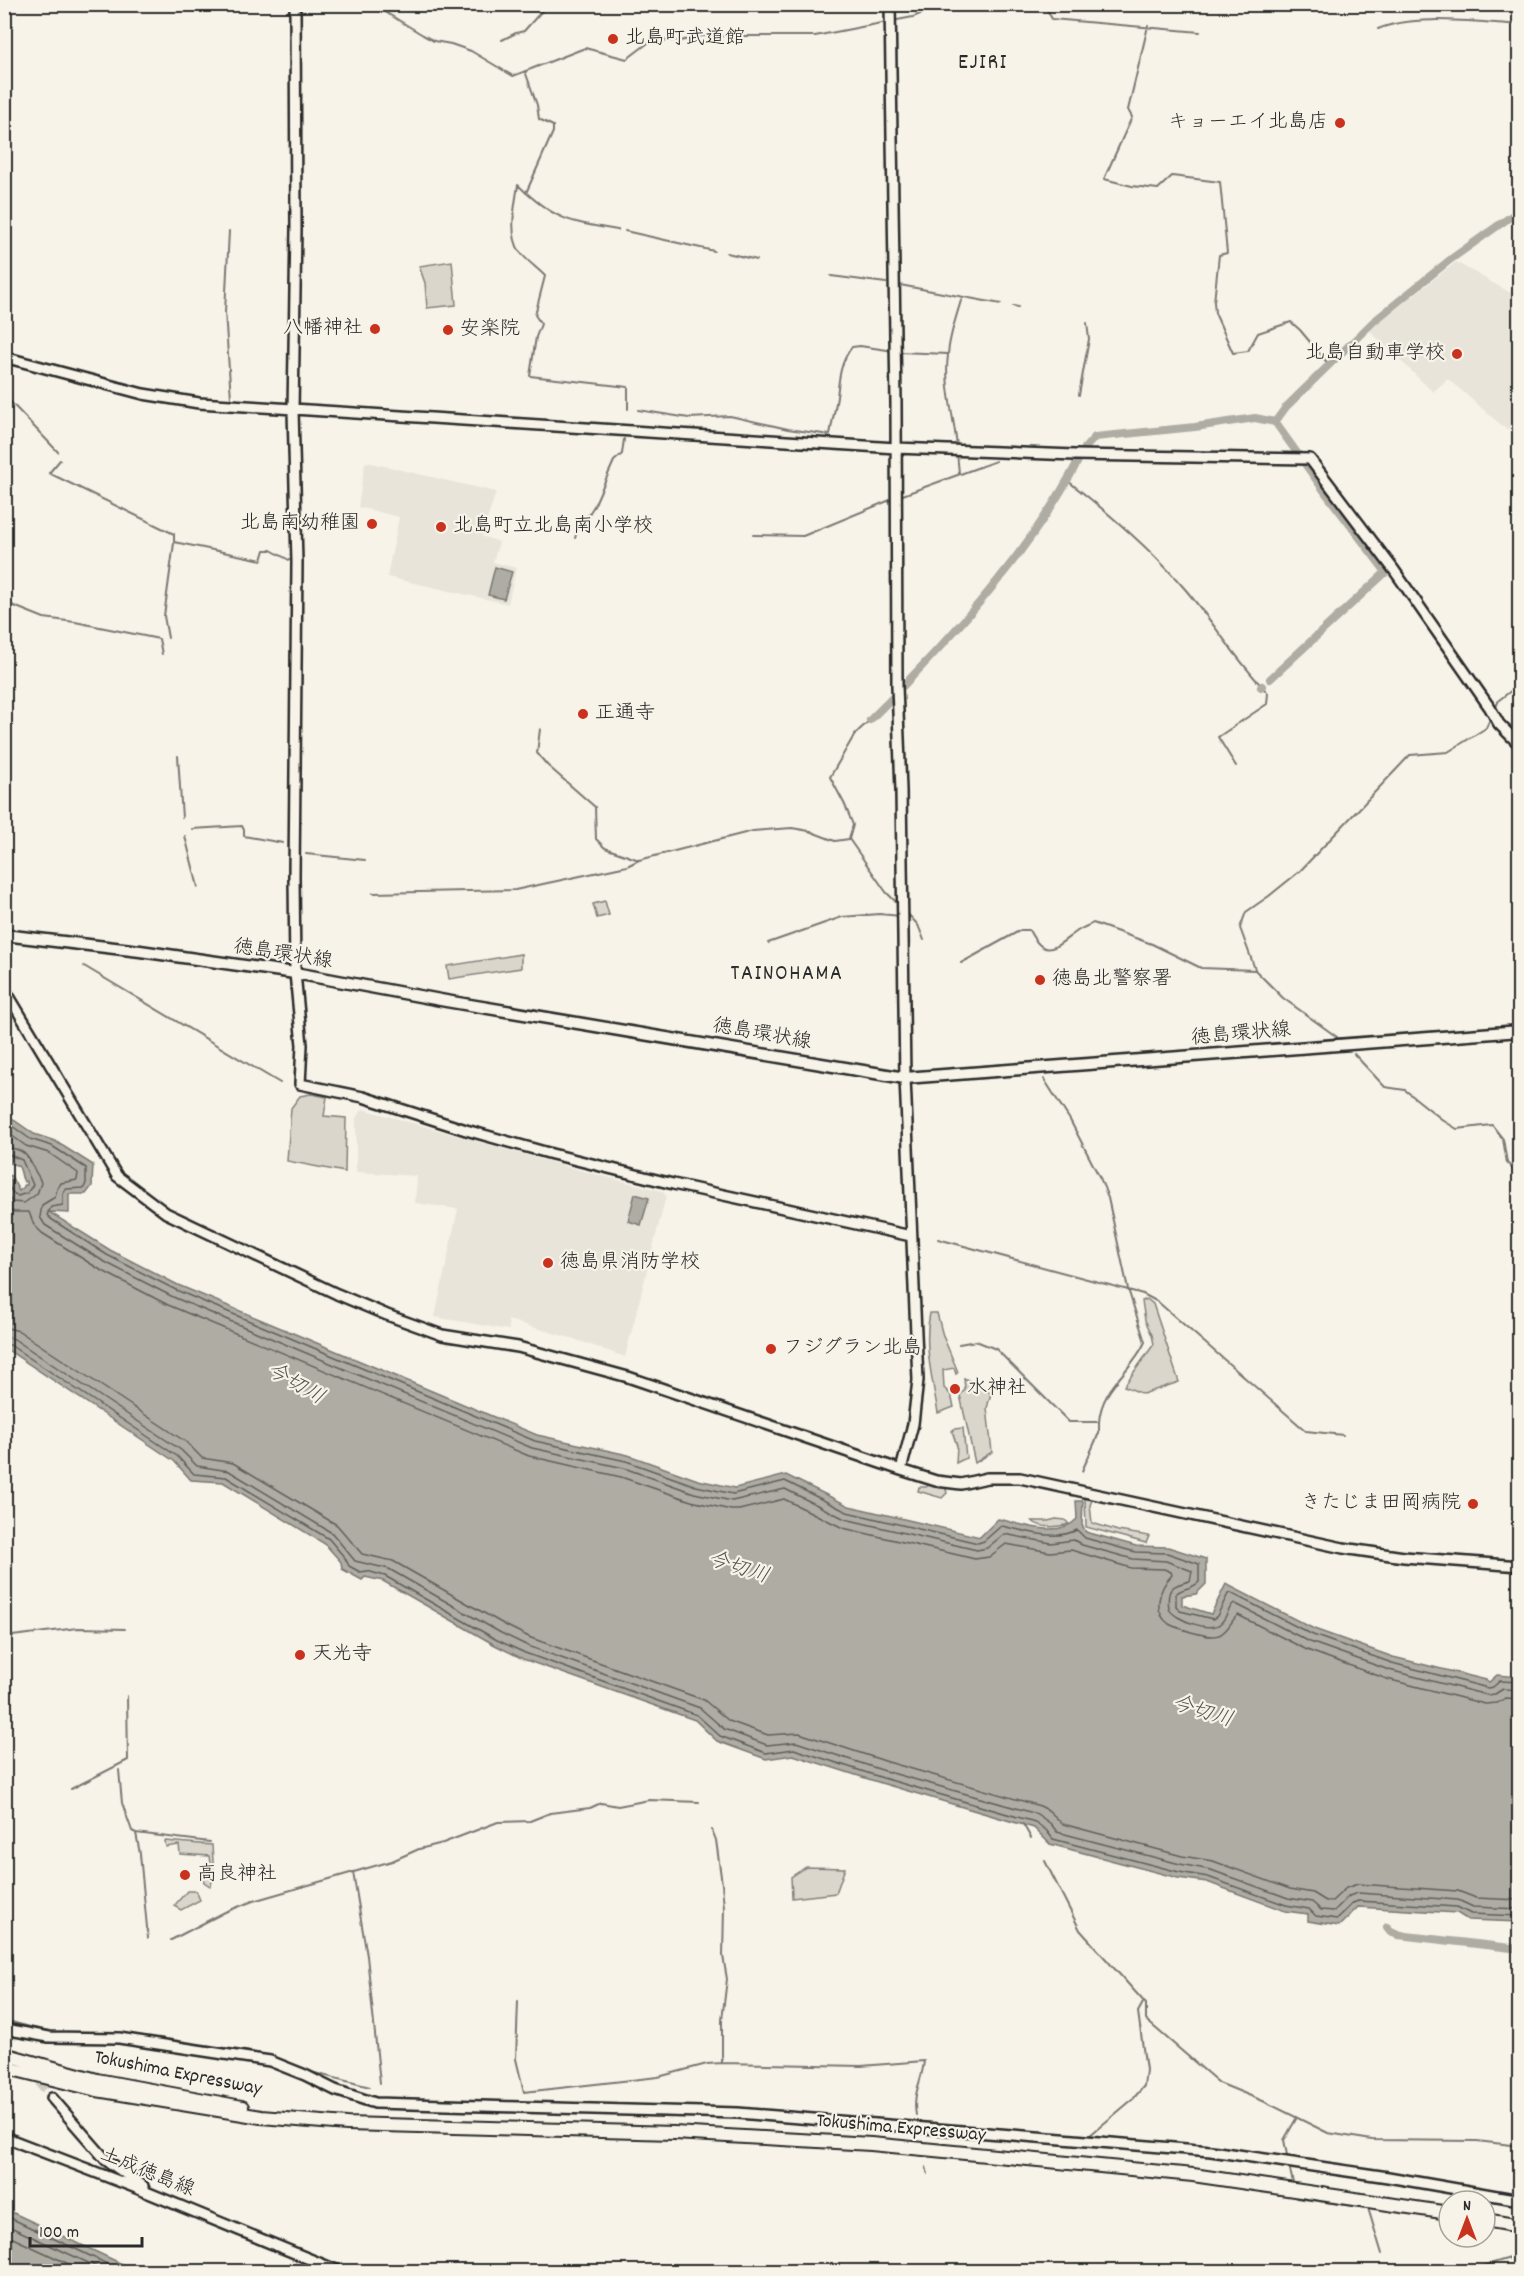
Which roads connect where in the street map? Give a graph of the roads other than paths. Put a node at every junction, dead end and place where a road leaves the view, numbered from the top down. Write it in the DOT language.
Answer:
graph roads {
  1 [pos="295,4"];
  2 [pos="890,4"];
  3 [pos="4,357"];
  4 [pos="293,410"];
  5 [pos="896,448"];
  6 [pos="1520,745"];
  7 [pos="4,935"];
  8 [pos="295,973"];
  9 [pos="4,988"];
  10 [pos="1520,1031"];
  11 [pos="905,1078"];
  12 [pos="911,1236"];
  13 [pos="901,1470"];
  14 [pos="1520,1566"];
  15 [pos="4,2029"];
  16 [pos="4,2054"];
  17 [pos="4,2067"];
  18 [pos="52,2098"];
  19 [pos="351,2124"];
  20 [pos="4,2137"];
  21 [pos="154,2195"];
  22 [pos="1520,2200"];
  23 [pos="1437,2211"];
  24 [pos="1497,2222"];
  25 [pos="1520,2226"];
  26 [pos="341,2271"];
  1 -- 4 [label="street"];
  2 -- 5 [label="street"];
  3 -- 4 [label="street"];
  4 -- 5 [label="street"];
  4 -- 8 [label="street"];
  5 -- 6 [label="street"];
  5 -- 11 [label="street"];
  7 -- 8 [label="main road, 徳島環状線"];
  8 -- 11 [label="main road, 徳島環状線"];
  8 -- 12 [label="street"];
  9 -- 13 [label="street"];
  10 -- 11 [label="main road, 徳島環状線"];
  11 -- 12 [label="street"];
  12 -- 13 [label="street"];
  13 -- 14 [label="street"];
  15 -- 22 [label="street"];
  16 -- 19 [label="highway, Tokushima Expressway"];
  17 -- 19 [label="highway, Tokushima Expressway"];
  18 -- 21 [label="street"];
  19 -- 23 [label="highway, Tokushima Expressway"];
  20 -- 21 [label="street, 土成徳島線"];
  21 -- 26 [label="street, 土成徳島線"];
  24 -- 25 [label="highway"];
}
